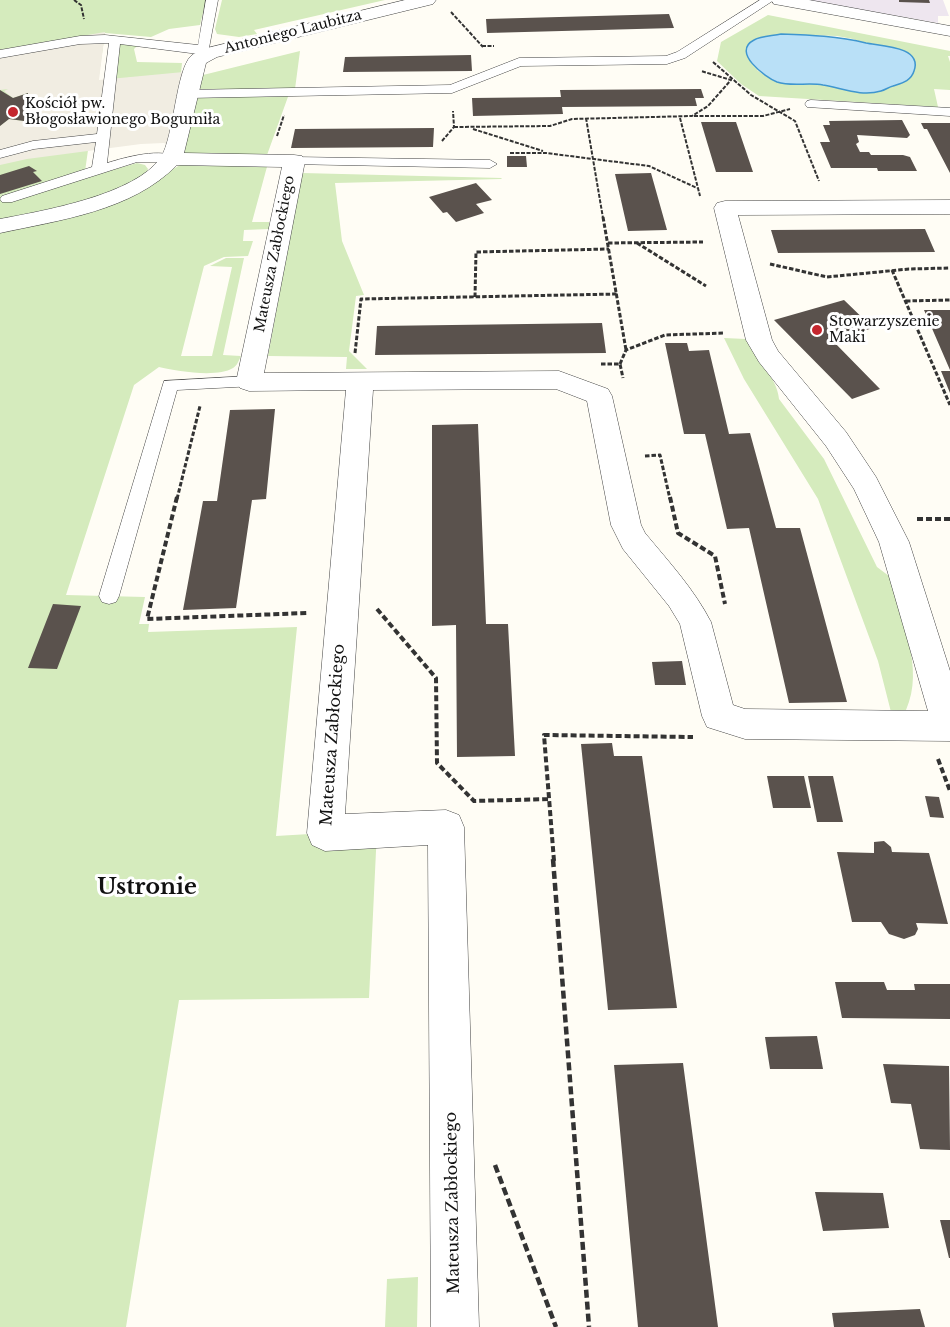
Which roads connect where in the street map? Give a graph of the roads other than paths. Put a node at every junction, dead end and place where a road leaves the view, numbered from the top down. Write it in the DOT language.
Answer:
graph roads {
  1 [pos="212,0"];
  2 [pos="427,0"];
  3 [pos="768,0"];
  4 [pos="780,0"];
  5 [pos="950,30"];
  6 [pos="115,40"];
  7 [pos="206,51"];
  8 [pos="0,54"];
  9 [pos="187,94"];
  10 [pos="811,104"];
  11 [pos="950,112"];
  12 [pos="103,137"];
  13 [pos="0,154"];
  14 [pos="171,159"];
  15 [pos="294,161"];
  16 [pos="490,164"];
  17 [pos="99,169"];
  18 [pos="7,199"];
  19 [pos="950,207"];
  20 [pos="0,226"];
  21 [pos="249,382"];
  22 [pos="360,382"];
  23 [pos="109,596"];
  24 [pos="950,726"];
  25 [pos="455,1327"];
  1 -- 7 [label="lane"];
  2 -- 7 [label="street, Antoniego Laubitza"];
  3 -- 9 [label="lane"];
  4 -- 5 [label="street"];
  6 -- 7 [label="lane"];
  6 -- 8 [label="lane"];
  6 -- 12 [label="lane"];
  7 -- 9 [label="street, Antoniego Laubitza"];
  9 -- 14 [label="street, Antoniego Laubitza"];
  10 -- 11 [label="lane"];
  12 -- 13 [label="lane"];
  12 -- 17 [label="lane"];
  14 -- 15 [label="street, Mateusza Zabłockiego"];
  14 -- 17 [label="lane"];
  14 -- 20 [label="street"];
  15 -- 16 [label="lane, Mateusza Zabłockiego"];
  15 -- 21 [label="street, Mateusza Zabłockiego"];
  17 -- 18 [label="lane"];
  19 -- 24 [label="street"];
  21 -- 22 [label="street"];
  21 -- 23 [label="lane"];
  22 -- 24 [label="street"];
  22 -- 25 [label="street, Mateusza Zabłockiego"];
}
